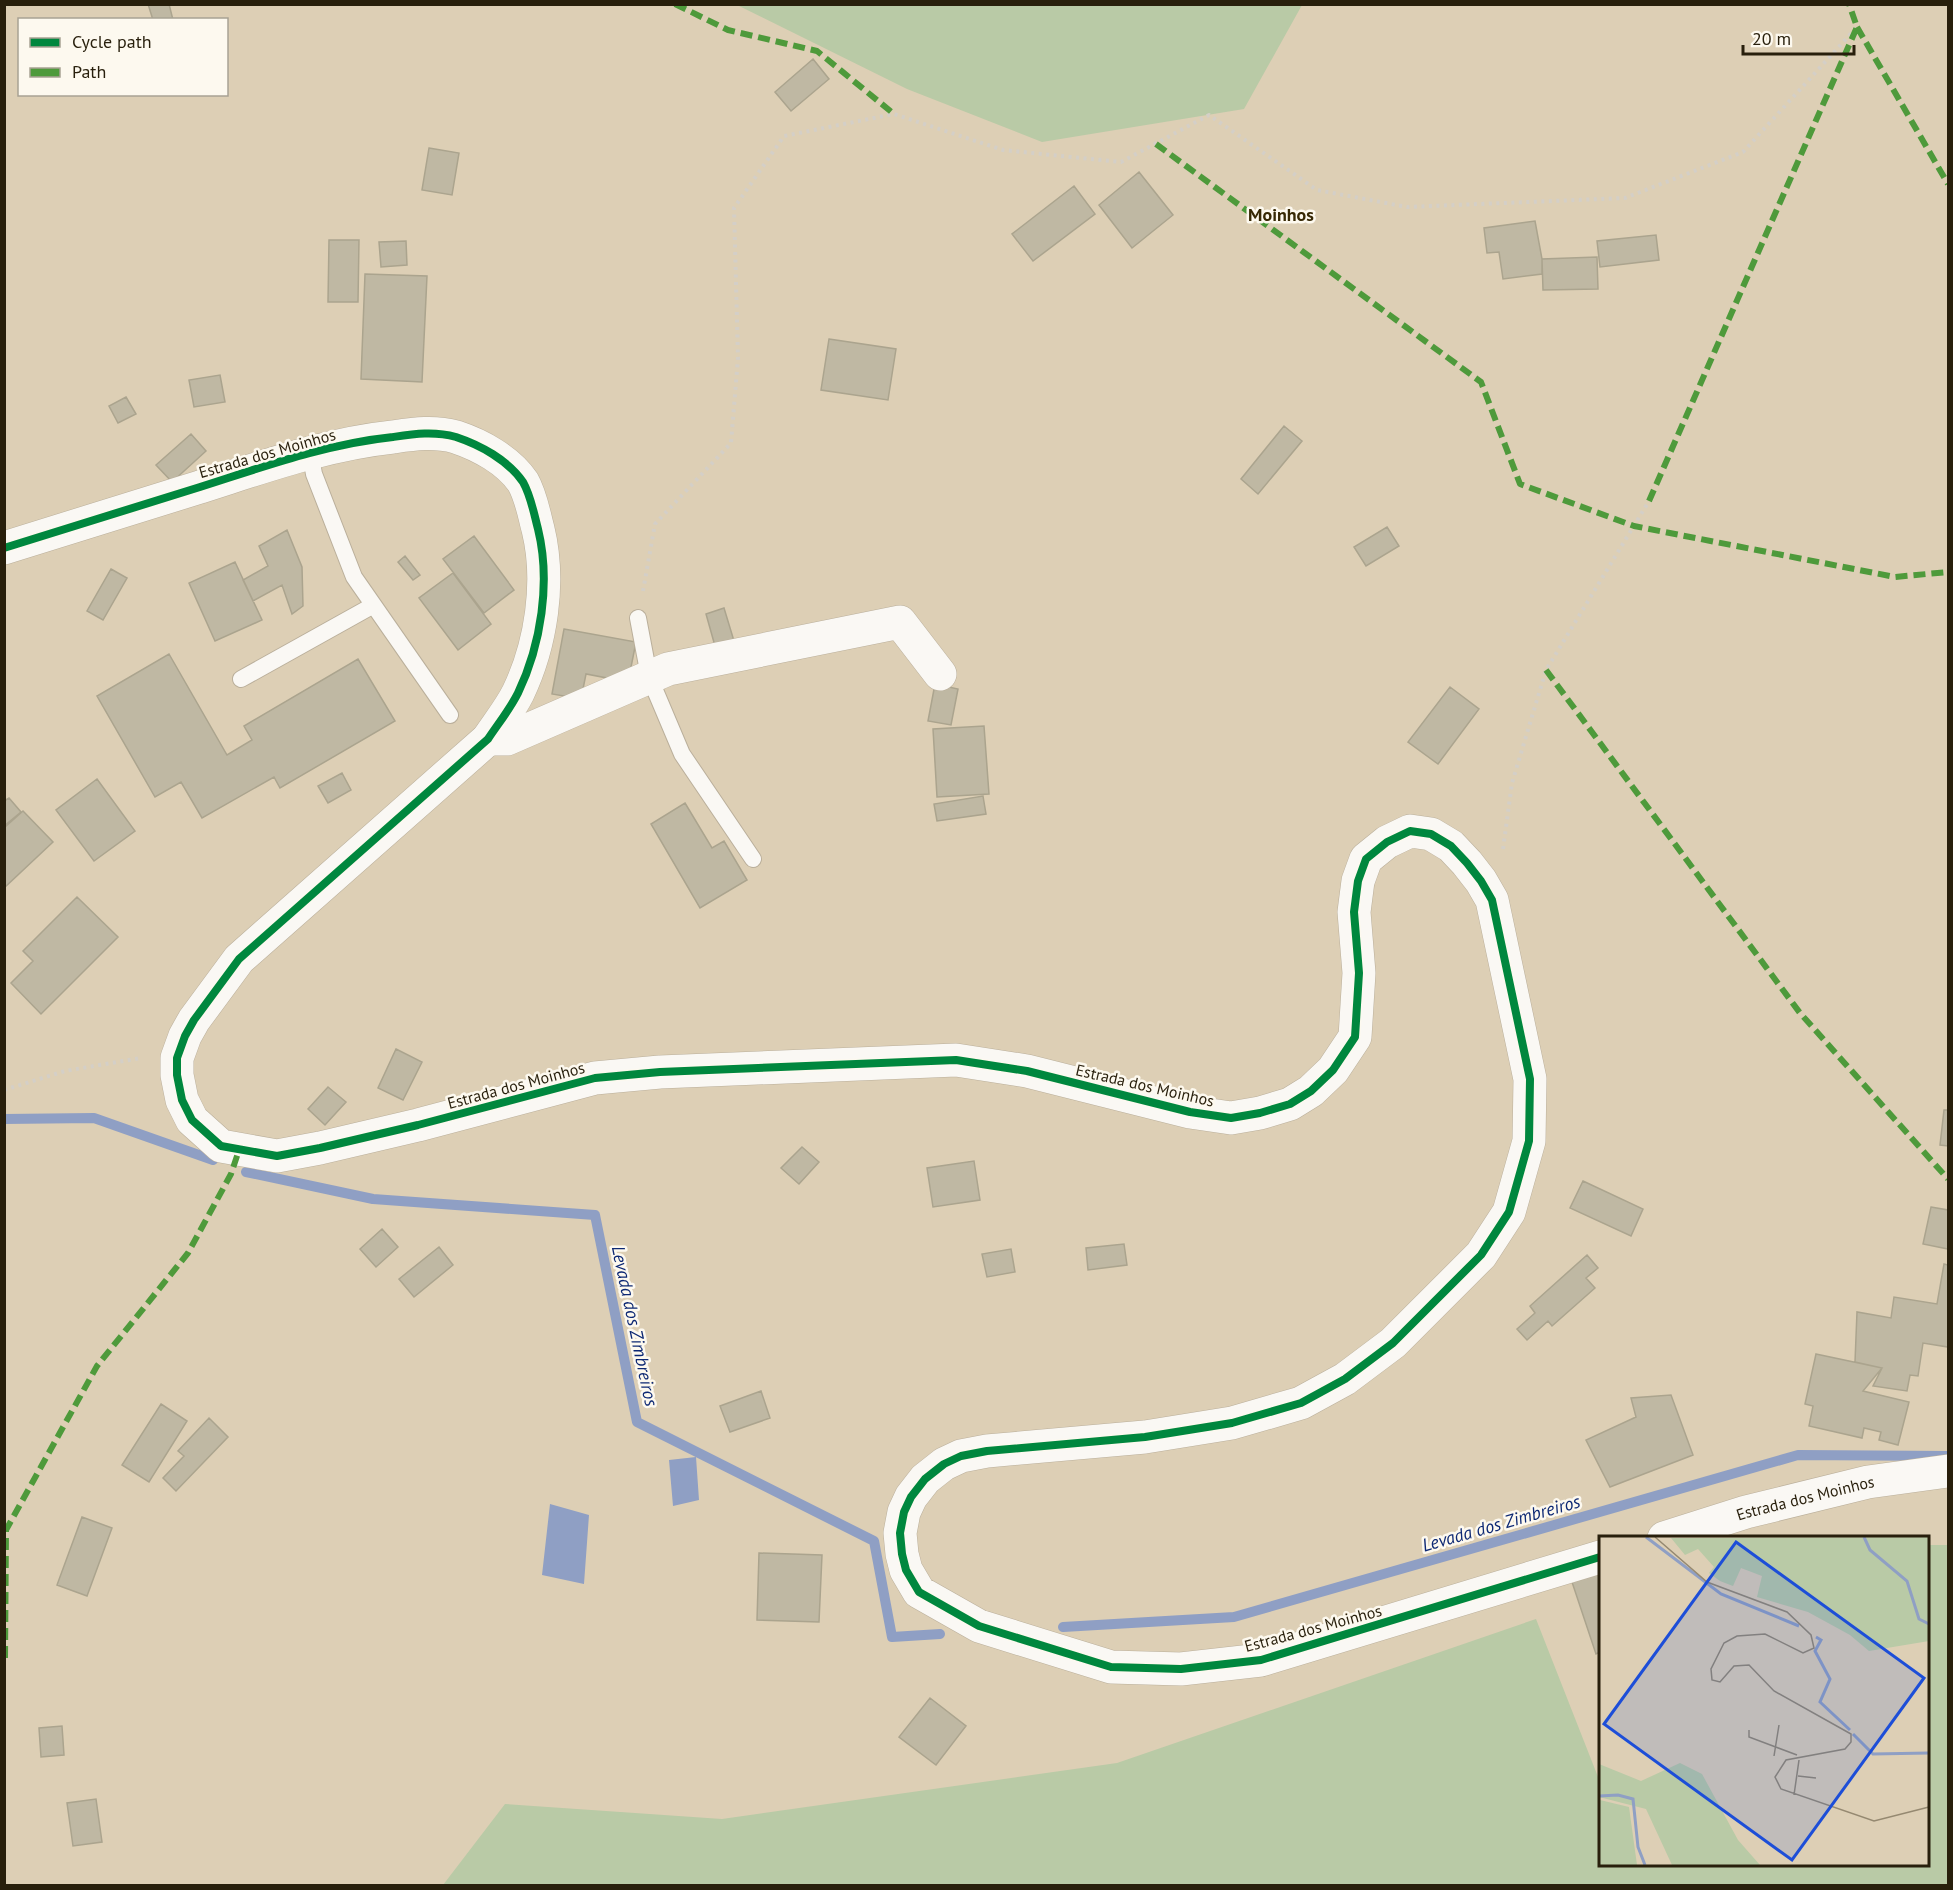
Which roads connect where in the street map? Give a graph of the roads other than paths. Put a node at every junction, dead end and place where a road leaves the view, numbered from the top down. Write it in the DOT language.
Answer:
graph roads {
  1 [pos="310,452"];
  2 [pos="4,548"];
  3 [pos="372,606"];
  4 [pos="638,618"];
  5 [pos="940,674"];
  6 [pos="650,676"];
  7 [pos="241,679"];
  8 [pos="450,715"];
  9 [pos="488,739"];
  10 [pos="753,859"];
  11 [pos="1948,1470"];
  12 [pos="1670,1536"];
  13 [pos="1599,1557"];
  1 -- 2 [label="street, Estrada dos Moinhos"];
  1 -- 3 [label="lane"];
  1 -- 9 [label="street, Estrada dos Moinhos"];
  3 -- 7 [label="lane"];
  3 -- 8 [label="lane"];
  4 -- 6 [label="lane"];
  5 -- 6 [label="street"];
  6 -- 9 [label="street"];
  6 -- 10 [label="lane"];
  9 -- 13 [label="street, Estrada dos Moinhos"];
  11 -- 12 [label="street, Estrada dos Moinhos"];
}
